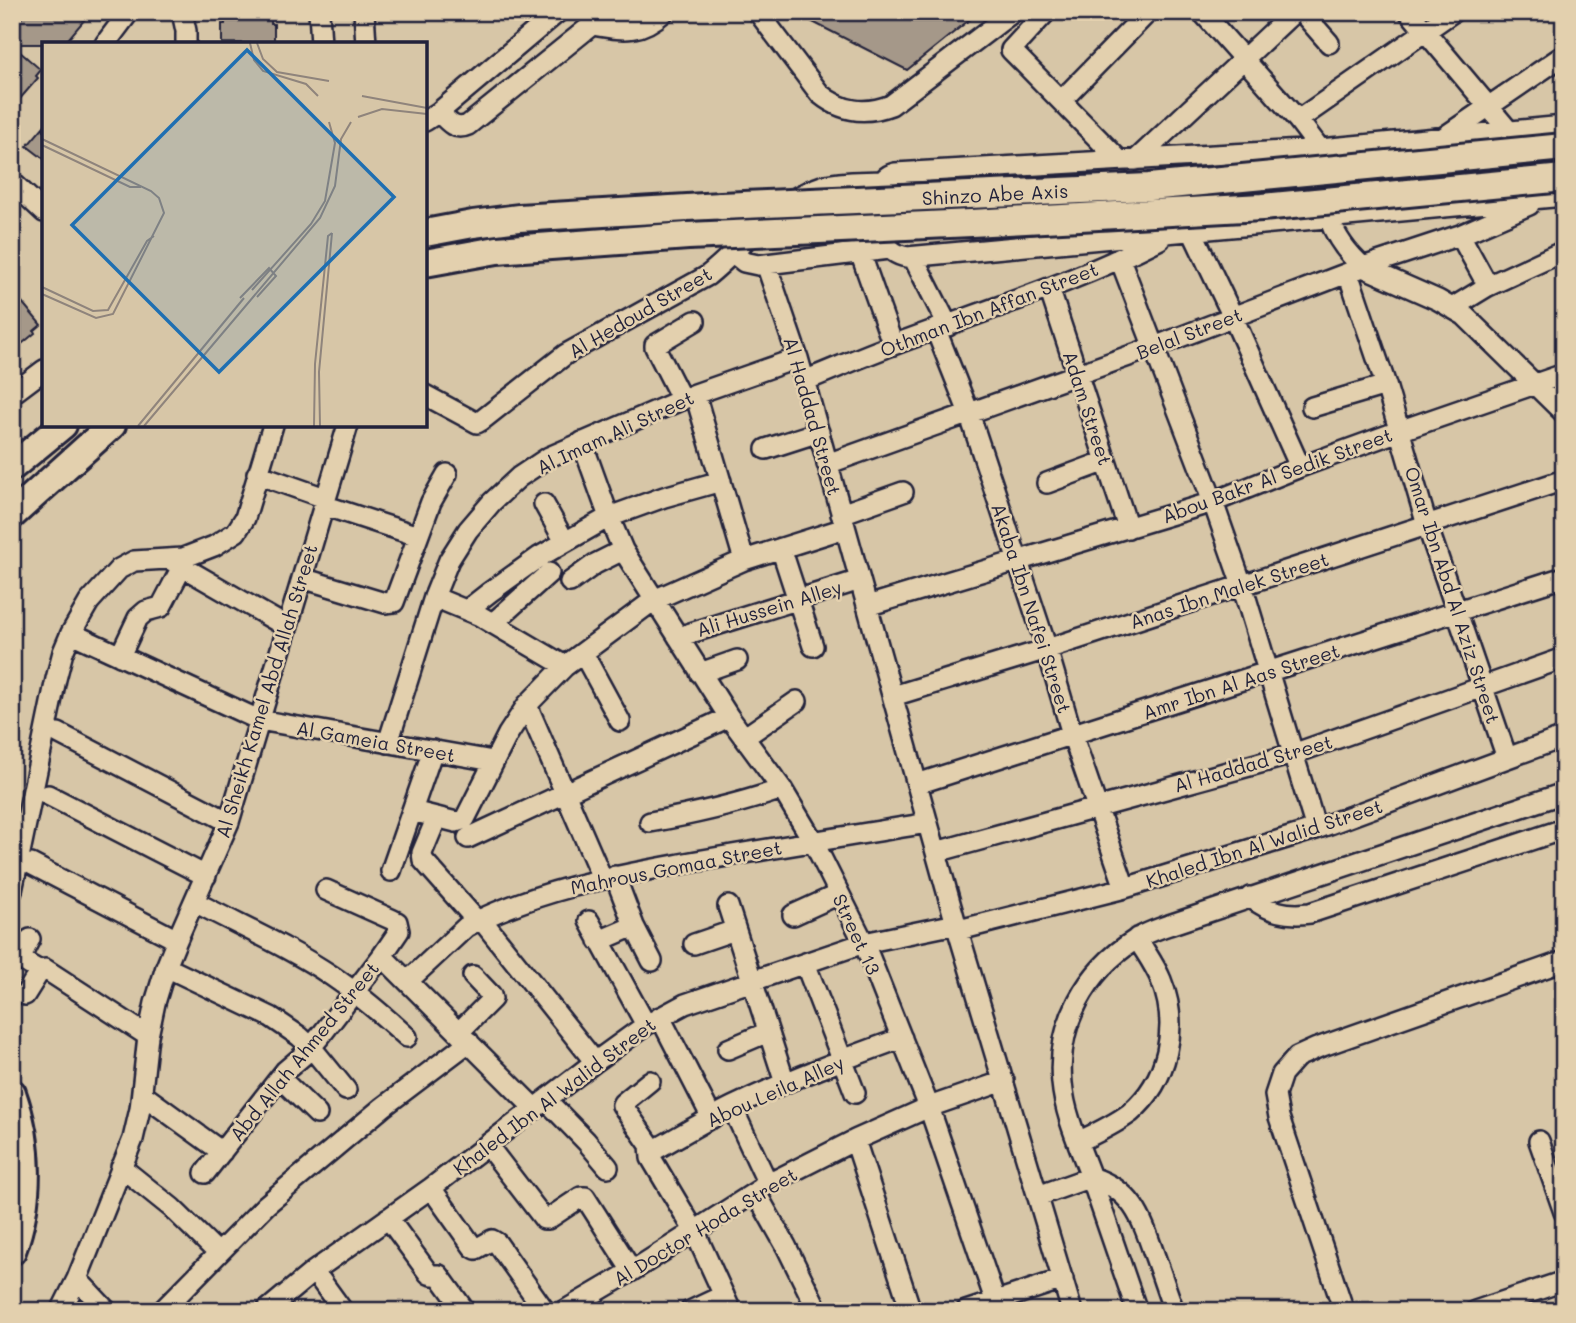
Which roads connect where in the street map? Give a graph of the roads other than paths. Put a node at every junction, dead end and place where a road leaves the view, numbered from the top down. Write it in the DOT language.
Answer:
graph roads {
  1 [pos="129,12"];
  2 [pos="182,12"];
  3 [pos="319,12"];
  4 [pos="364,12"];
  5 [pos="558,12"];
  6 [pos="664,12"];
  7 [pos="758,12"];
  8 [pos="1013,12"];
  9 [pos="1046,12"];
  10 [pos="1148,12"];
  11 [pos="1202,12"];
  12 [pos="1294,12"];
  13 [pos="1302,12"];
  14 [pos="1409,12"];
  15 [pos="1453,12"];
  16 [pos="601,19"];
  17 [pos="1426,31"];
  18 [pos="106,42"];
  19 [pos="186,42"];
  20 [pos="321,42"];
  21 [pos="366,42"];
  22 [pos="1329,43"];
  23 [pos="1564,55"];
  24 [pos="1243,58"];
  25 [pos="1061,101"];
  26 [pos="1489,106"];
  27 [pos="432,117"];
  28 [pos="1298,120"];
  29 [pos="1564,126"];
  30 [pos="1509,131"];
  31 [pos="1443,138"];
  32 [pos="1564,147"];
  33 [pos="1320,149"];
  34 [pos="1127,153"];
  35 [pos="881,181"];
  36 [pos="12,182"];
  37 [pos="1558,190"];
  38 [pos="42,210"];
  39 [pos="1329,218"];
  40 [pos="1192,231"];
  41 [pos="427,233"];
  42 [pos="1172,233"];
  43 [pos="1460,235"];
  44 [pos="889,249"];
  45 [pos="1564,251"];
  46 [pos="860,252"];
  47 [pos="733,253"];
  48 [pos="913,257"];
  49 [pos="1120,259"];
  50 [pos="427,263"];
  51 [pos="766,264"];
  52 [pos="1356,270"];
  53 [pos="1488,286"];
  54 [pos="1049,288"];
  55 [pos="1452,308"];
  56 [pos="1233,317"];
  57 [pos="695,321"];
  58 [pos="942,328"];
  59 [pos="893,345"];
  60 [pos="1154,347"];
  61 [pos="798,358"];
  62 [pos="42,372"];
  63 [pos="1564,374"];
  64 [pos="1077,375"];
  65 [pos="804,381"];
  66 [pos="1386,385"];
  67 [pos="1536,385"];
  68 [pos="12,394"];
  69 [pos="427,396"];
  70 [pos="688,397"];
  71 [pos="1312,407"];
  72 [pos="970,413"];
  73 [pos="1564,413"];
  74 [pos="61,427"];
  75 [pos="110,427"];
  76 [pos="272,427"];
  77 [pos="347,427"];
  78 [pos="1399,430"];
  79 [pos="819,432"];
  80 [pos="582,442"];
  81 [pos="766,449"];
  82 [pos="1106,461"];
  83 [pos="827,464"];
  84 [pos="12,467"];
  85 [pos="1300,467"];
  86 [pos="257,474"];
  87 [pos="447,474"];
  88 [pos="1564,480"];
  89 [pos="720,481"];
  90 [pos="1047,483"];
  91 [pos="903,492"];
  92 [pos="324,502"];
  93 [pos="1213,502"];
  94 [pos="544,504"];
  95 [pos="12,515"];
  96 [pos="609,517"];
  97 [pos="843,521"];
  98 [pos="1427,525"];
  99 [pos="1128,527"];
  100 [pos="418,536"];
  101 [pos="565,542"];
  102 [pos="780,548"];
  103 [pos="623,550"];
  104 [pos="744,560"];
  105 [pos="1018,561"];
  106 [pos="176,563"];
  107 [pos="549,573"];
  108 [pos="1564,577"];
  109 [pos="302,578"];
  110 [pos="860,580"];
  111 [pos="570,582"];
  112 [pos="1242,585"];
  113 [pos="434,597"];
  114 [pos="654,600"];
  115 [pos="798,600"];
  116 [pos="867,606"];
  117 [pos="467,610"];
  118 [pos="1457,612"];
  119 [pos="493,623"];
  120 [pos="287,627"];
  121 [pos="71,633"];
  122 [pos="678,637"];
  123 [pos="813,646"];
  124 [pos="1047,649"];
  125 [pos="583,653"];
  126 [pos="120,656"];
  127 [pos="1564,658"];
  128 [pos="737,660"];
  129 [pos="565,666"];
  130 [pos="1268,672"];
  131 [pos="700,673"];
  132 [pos="1482,687"];
  133 [pos="893,696"];
  134 [pos="797,701"];
  135 [pos="527,705"];
  136 [pos="729,717"];
  137 [pos="259,720"];
  138 [pos="620,720"];
  139 [pos="58,733"];
  140 [pos="1072,734"];
  141 [pos="745,737"];
  142 [pos="1564,737"];
  143 [pos="388,743"];
  144 [pos="433,750"];
  145 [pos="1293,754"];
  146 [pos="1507,758"];
  147 [pos="493,761"];
  148 [pos="917,784"];
  149 [pos="782,789"];
  150 [pos="565,793"];
  151 [pos="1564,793"];
  152 [pos="48,795"];
  153 [pos="1097,808"];
  154 [pos="412,811"];
  155 [pos="437,817"];
  156 [pos="229,822"];
  157 [pos="650,822"];
  158 [pos="928,823"];
  159 [pos="1315,829"];
  160 [pos="1564,829"];
  161 [pos="468,838"];
  162 [pos="813,841"];
  163 [pos="936,852"];
  164 [pos="32,864"];
  165 [pos="391,871"];
  166 [pos="206,876"];
  167 [pos="608,877"];
  168 [pos="1125,888"];
  169 [pos="326,890"];
  170 [pos="12,891"];
  171 [pos="839,894"];
  172 [pos="1250,897"];
  173 [pos="195,902"];
  174 [pos="727,906"];
  175 [pos="793,915"];
  176 [pos="479,920"];
  177 [pos="589,921"];
  178 [pos="634,926"];
  179 [pos="957,927"];
  180 [pos="736,930"];
  181 [pos="1137,938"];
  182 [pos="30,939"];
  183 [pos="177,940"];
  184 [pos="599,941"];
  185 [pos="864,943"];
  186 [pos="694,944"];
  187 [pos="383,956"];
  188 [pos="652,961"];
  189 [pos="1564,961"];
  190 [pos="805,963"];
  191 [pos="166,967"];
  192 [pos="40,971"];
  193 [pos="473,976"];
  194 [pos="752,980"];
  195 [pos="408,981"];
  196 [pos="355,992"];
  197 [pos="25,996"];
  198 [pos="653,1021"];
  199 [pos="768,1032"];
  200 [pos="148,1036"];
  201 [pos="407,1037"];
  202 [pos="464,1037"];
  203 [pos="902,1038"];
  204 [pos="312,1047"];
  205 [pos="728,1049"];
  206 [pos="842,1059"];
  207 [pos="595,1062"];
  208 [pos="280,1078"];
  209 [pos="650,1081"];
  210 [pos="1004,1081"];
  211 [pos="785,1083"];
  212 [pos="346,1090"];
  213 [pos="12,1093"];
  214 [pos="855,1093"];
  215 [pos="142,1094"];
  216 [pos="541,1104"];
  217 [pos="732,1107"];
  218 [pos="929,1107"];
  219 [pos="317,1114"];
  220 [pos="712,1118"];
  221 [pos="855,1140"];
  222 [pos="1539,1141"];
  223 [pos="1078,1142"];
  224 [pos="488,1146"];
  225 [pos="222,1152"];
  226 [pos="651,1152"];
  227 [pos="121,1167"];
  228 [pos="608,1167"];
  229 [pos="205,1173"];
  230 [pos="1091,1177"];
  231 [pos="431,1188"];
  232 [pos="762,1188"];
  233 [pos="1038,1196"];
  234 [pos="1564,1212"];
  235 [pos="388,1218"];
  236 [pos="695,1232"];
  237 [pos="12,1251"];
  238 [pos="218,1253"];
  239 [pos="314,1271"];
  240 [pos="632,1271"];
  241 [pos="76,1279"];
  242 [pos="1063,1279"];
  243 [pos="1564,1281"];
  244 [pos="995,1300"];
  245 [pos="727,1303"];
  246 [pos="174,1307"];
  247 [pos="61,1311"];
  248 [pos="107,1311"];
  249 [pos="266,1311"];
  250 [pos="343,1311"];
  251 [pos="465,1311"];
  252 [pos="545,1311"];
  253 [pos="564,1311"];
  254 [pos="690,1311"];
  255 [pos="818,1311"];
  256 [pos="911,1311"];
  257 [pos="966,1311"];
  258 [pos="1072,1311"];
  259 [pos="1137,1311"];
  260 [pos="1174,1311"];
  261 [pos="1344,1311"];
  262 [pos="1475,1311"];
  1 -- 18 [label="street"];
  2 -- 19 [label="street"];
  3 -- 20 [label="street"];
  4 -- 21 [label="street"];
  5 -- 27 [label="street"];
  6 -- 16 [label="street"];
  7 -- 8 [label="street"];
  9 -- 25 [label="street"];
  10 -- 25 [label="street"];
  11 -- 24 [label="street"];
  12 -- 24 [label="street"];
  13 -- 22 [label="street"];
  14 -- 17 [label="street"];
  15 -- 17 [label="street"];
  16 -- 27 [label="street"];
  17 -- 26 [label="street"];
  17 -- 28 [label="street"];
  23 -- 26 [label="street"];
  24 -- 28 [label="street"];
  24 -- 34 [label="street"];
  25 -- 34 [label="street"];
  26 -- 30 [label="street"];
  26 -- 31 [label="street"];
  28 -- 33 [label="street"];
  29 -- 30 [label="street, Al Hedoud Street"];
  30 -- 31 [label="street, Al Hedoud Street"];
  31 -- 33 [label="street, Al Hedoud Street"];
  32 -- 41 [label="main road, Shinzo Abe Axis, bridge"];
  33 -- 34 [label="street, Al Hedoud Street"];
  34 -- 35 [label="street, Al Hedoud Street"];
  35 -- 44 [label="street"];
  35 -- 47 [label="street, Al Hedoud Street"];
  36 -- 38 [label="street"];
  37 -- 39 [label="street"];
  37 -- 43 [label="street, Belal Street"];
  37 -- 50 [label="main road, Shinzo Abe Axis, bridge"];
  39 -- 40 [label="street"];
  39 -- 52 [label="street"];
  40 -- 42 [label="street"];
  40 -- 56 [label="street"];
  42 -- 48 [label="street"];
  42 -- 49 [label="street, Othman Ibn Affan Street"];
  43 -- 52 [label="street, Belal Street"];
  43 -- 53 [label="street"];
  44 -- 46 [label="street"];
  44 -- 48 [label="street"];
  45 -- 53 [label="street"];
  46 -- 51 [label="street"];
  46 -- 59 [label="street"];
  47 -- 51 [label="street"];
  47 -- 69 [label="street, Al Hedoud Street"];
  48 -- 58 [label="street, Akaba Ibn Nafei Street"];
  49 -- 54 [label="street, Othman Ibn Affan Street"];
  49 -- 60 [label="street"];
  51 -- 61 [label="street, Al Haddad Street"];
  52 -- 55 [label="street"];
  52 -- 56 [label="street, Belal Street"];
  52 -- 66 [label="street, Omar Ibn Abd Al Aziz Street"];
  53 -- 55 [label="street"];
  54 -- 58 [label="street, Othman Ibn Affan Street"];
  54 -- 64 [label="street, Adam Street"];
  55 -- 67 [label="street"];
  56 -- 60 [label="street, Belal Street"];
  56 -- 85 [label="street"];
  57 -- 70 [label="street"];
  58 -- 59 [label="street, Othman Ibn Affan Street"];
  58 -- 72 [label="street, Akaba Ibn Nafei Street"];
  59 -- 65 [label="street, Othman Ibn Affan Street"];
  60 -- 64 [label="street, Belal Street"];
  60 -- 93 [label="street"];
  61 -- 65 [label="street, Al Haddad Street"];
  61 -- 70 [label="street, Al Imam Ali Street"];
  62 -- 68 [label="street"];
  63 -- 67 [label="street, Abou Bakr Al Sedik Street"];
  64 -- 72 [label="street, Belal Street"];
  64 -- 82 [label="street, Adam Street"];
  65 -- 79 [label="street, Al Haddad Street"];
  66 -- 71 [label="street"];
  66 -- 78 [label="street, Omar Ibn Abd Al Aziz Street"];
  67 -- 73 [label="street"];
  67 -- 78 [label="street, Abou Bakr Al Sedik Street"];
  70 -- 80 [label="street, Al Imam Ali Street"];
  70 -- 89 [label="street"];
  72 -- 83 [label="street, Belal Street"];
  72 -- 105 [label="street, Akaba Ibn Nafei Street"];
  74 -- 84 [label="main road"];
  75 -- 95 [label="main road"];
  76 -- 86 [label="street"];
  77 -- 92 [label="street, Al Sheikh Kamel Abd Allah Street"];
  78 -- 85 [label="street, Abou Bakr Al Sedik Street"];
  78 -- 98 [label="street, Omar Ibn Abd Al Aziz Street"];
  79 -- 81 [label="street"];
  79 -- 83 [label="street, Al Haddad Street"];
  80 -- 96 [label="street, Street 13"];
  80 -- 113 [label="street, Al Imam Ali Street"];
  82 -- 90 [label="street"];
  82 -- 99 [label="street, Adam Street"];
  83 -- 97 [label="street, Al Haddad Street"];
  85 -- 93 [label="street, Abou Bakr Al Sedik Street"];
  86 -- 92 [label="street"];
  86 -- 106 [label="street"];
  87 -- 100 [label="street"];
  88 -- 98 [label="street, Anas Ibn Malek Street"];
  89 -- 96 [label="street"];
  89 -- 104 [label="street"];
  91 -- 97 [label="street"];
  92 -- 100 [label="street"];
  92 -- 109 [label="street, Al Sheikh Kamel Abd Allah Street"];
  93 -- 99 [label="street, Abou Bakr Al Sedik Street"];
  93 -- 112 [label="street"];
  94 -- 101 [label="street"];
  96 -- 101 [label="street"];
  96 -- 103 [label="street, Street 13"];
  97 -- 102 [label="street"];
  97 -- 110 [label="street, Al Haddad Street"];
  98 -- 112 [label="street, Anas Ibn Malek Street"];
  98 -- 118 [label="street, Omar Ibn Abd Al Aziz Street"];
  99 -- 105 [label="street, Abou Bakr Al Sedik Street"];
  100 -- 109 [label="street"];
  101 -- 117 [label="street"];
  102 -- 104 [label="street"];
  102 -- 115 [label="street"];
  103 -- 111 [label="street"];
  103 -- 114 [label="street, Street 13"];
  104 -- 114 [label="street"];
  105 -- 116 [label="street, Abou Bakr Al Sedik Street"];
  105 -- 124 [label="street, Akaba Ibn Nafei Street"];
  106 -- 120 [label="street"];
  106 -- 121 [label="street"];
  106 -- 126 [label="street"];
  107 -- 119 [label="street"];
  108 -- 118 [label="street, Amr Ibn Al Aas Street"];
  109 -- 120 [label="street, Al Sheikh Kamel Abd Allah Street"];
  110 -- 115 [label="street, Ali Hussein Alley"];
  110 -- 116 [label="street, Al Haddad Street"];
  112 -- 124 [label="street, Anas Ibn Malek Street"];
  112 -- 130 [label="street"];
  113 -- 117 [label="street"];
  113 -- 143 [label="street, Al Imam Ali Street"];
  114 -- 122 [label="street, Street 13"];
  114 -- 125 [label="street"];
  115 -- 122 [label="street, Ali Hussein Alley"];
  115 -- 123 [label="street"];
  116 -- 133 [label="street, Al Haddad Street"];
  117 -- 119 [label="street"];
  118 -- 130 [label="street, Amr Ibn Al Aas Street"];
  118 -- 132 [label="street, Omar Ibn Abd Al Aziz Street"];
  119 -- 129 [label="street"];
  120 -- 137 [label="street, Al Sheikh Kamel Abd Allah Street"];
  121 -- 126 [label="street, Al Gameia Street"];
  121 -- 170 [label="street"];
  122 -- 131 [label="street, Street 13"];
  124 -- 133 [label="street, Anas Ibn Malek Street"];
  124 -- 140 [label="street, Akaba Ibn Nafei Street"];
  125 -- 129 [label="street"];
  125 -- 138 [label="street"];
  126 -- 137 [label="street, Al Gameia Street"];
  127 -- 132 [label="street, Al Haddad Street"];
  128 -- 131 [label="street"];
  129 -- 135 [label="street"];
  130 -- 140 [label="street, Amr Ibn Al Aas Street"];
  130 -- 145 [label="street"];
  131 -- 136 [label="street, Street 13"];
  132 -- 145 [label="street, Al Haddad Street"];
  132 -- 146 [label="street, Omar Ibn Abd Al Aziz Street"];
  133 -- 148 [label="street, Al Haddad Street"];
  134 -- 141 [label="street"];
  135 -- 147 [label="street"];
  135 -- 150 [label="street"];
  136 -- 141 [label="street, Street 13"];
  136 -- 150 [label="street"];
  137 -- 143 [label="street, Al Gameia Street"];
  137 -- 156 [label="street, Al Sheikh Kamel Abd Allah Street"];
  139 -- 156 [label="street"];
  140 -- 148 [label="street, Amr Ibn Al Aas Street"];
  140 -- 153 [label="street, Akaba Ibn Nafei Street"];
  141 -- 149 [label="street, Street 13"];
  142 -- 146 [label="street, Khaled Ibn Al Walid Street"];
  143 -- 144 [label="street, Al Gameia Street"];
  144 -- 147 [label="street, Al Gameia Street"];
  144 -- 154 [label="street"];
  145 -- 153 [label="street, Al Haddad Street"];
  145 -- 159 [label="street"];
  146 -- 159 [label="street, Khaled Ibn Al Walid Street"];
  147 -- 155 [label="street"];
  148 -- 158 [label="street, Al Haddad Street"];
  149 -- 157 [label="street"];
  149 -- 162 [label="street, Street 13"];
  150 -- 161 [label="street"];
  150 -- 167 [label="street"];
  151 -- 172 [label="street"];
  152 -- 166 [label="street"];
  153 -- 163 [label="street, Al Haddad Street"];
  153 -- 168 [label="street, Akaba Ibn Nafei Street"];
  154 -- 155 [label="street"];
  154 -- 165 [label="street"];
  155 -- 176 [label="street"];
  156 -- 166 [label="street, Al Sheikh Kamel Abd Allah Street"];
  158 -- 162 [label="street, Mahrous Gomaa Street"];
  158 -- 163 [label="street, Al Haddad Street"];
  159 -- 168 [label="street, Khaled Ibn Al Walid Street"];
  160 -- 172 [label="street"];
  162 -- 167 [label="street, Mahrous Gomaa Street"];
  162 -- 171 [label="street, Street 13"];
  163 -- 179 [label="street, Al Haddad Street"];
  164 -- 183 [label="street"];
  166 -- 173 [label="street, Al Sheikh Kamel Abd Allah Street"];
  167 -- 176 [label="street, Mahrous Gomaa Street"];
  167 -- 178 [label="street"];
  168 -- 179 [label="street, Khaled Ibn Al Walid Street"];
  169 -- 187 [label="street, Abd Allah Ahmed Street"];
  171 -- 175 [label="street"];
  171 -- 185 [label="street, Street 13"];
  172 -- 181 [label="street"];
  173 -- 183 [label="street, Al Sheikh Kamel Abd Allah Street"];
  173 -- 196 [label="street"];
  174 -- 180 [label="street"];
  176 -- 195 [label="street, Mahrous Gomaa Street"];
  176 -- 207 [label="street"];
  177 -- 184 [label="street"];
  178 -- 184 [label="street"];
  178 -- 188 [label="street"];
  179 -- 185 [label="street, Khaled Ibn Al Walid Street"];
  179 -- 210 [label="street, Al Haddad Street"];
  180 -- 186 [label="street"];
  180 -- 194 [label="street"];
  181 -- 223 [label="street"];
  181 -- 223 [label="street"];
  182 -- 192 [label="street"];
  183 -- 191 [label="street, Al Sheikh Kamel Abd Allah Street"];
  184 -- 198 [label="street"];
  185 -- 190 [label="street, Khaled Ibn Al Walid Street"];
  185 -- 203 [label="street, Street 13"];
  187 -- 195 [label="street"];
  187 -- 196 [label="street, Abd Allah Ahmed Street"];
  189 -- 261 [label="street"];
  190 -- 194 [label="street, Khaled Ibn Al Walid Street"];
  190 -- 206 [label="street"];
  191 -- 200 [label="street, Al Sheikh Kamel Abd Allah Street"];
  191 -- 204 [label="street"];
  192 -- 197 [label="street"];
  192 -- 200 [label="street"];
  193 -- 202 [label="street"];
  194 -- 198 [label="street, Khaled Ibn Al Walid Street"];
  194 -- 199 [label="street"];
  195 -- 202 [label="street"];
  196 -- 201 [label="street"];
  196 -- 204 [label="street, Abd Allah Ahmed Street"];
  198 -- 207 [label="street, Khaled Ibn Al Walid Street"];
  198 -- 220 [label="street"];
  199 -- 205 [label="street"];
  199 -- 211 [label="street"];
  200 -- 215 [label="street, Al Sheikh Kamel Abd Allah Street"];
  202 -- 216 [label="street"];
  202 -- 238 [label="street"];
  203 -- 206 [label="street, Abou Leila Alley"];
  203 -- 218 [label="street, Street 13"];
  204 -- 208 [label="street, Abd Allah Ahmed Street"];
  204 -- 212 [label="street"];
  206 -- 211 [label="street, Abou Leila Alley"];
  206 -- 214 [label="street"];
  207 -- 216 [label="street, Khaled Ibn Al Walid Street"];
  208 -- 219 [label="street"];
  208 -- 225 [label="street, Abd Allah Ahmed Street"];
  209 -- 226 [label="street"];
  210 -- 218 [label="street, Al Doctor Hoda Street"];
  210 -- 233 [label="street, Al Haddad Street"];
  211 -- 217 [label="street, Abou Leila Alley"];
  213 -- 237 [label="main road"];
  215 -- 225 [label="street"];
  215 -- 227 [label="street, Al Sheikh Kamel Abd Allah Street"];
  216 -- 224 [label="street, Khaled Ibn Al Walid Street"];
  216 -- 228 [label="street"];
  217 -- 220 [label="street, Abou Leila Alley"];
  217 -- 232 [label="street"];
  218 -- 221 [label="street, Al Doctor Hoda Street"];
  218 -- 244 [label="street, Street 13"];
  220 -- 226 [label="street, Abou Leila Alley"];
  221 -- 232 [label="street, Al Doctor Hoda Street"];
  221 -- 256 [label="street"];
  222 -- 234 [label="street"];
  223 -- 230 [label="street"];
  224 -- 231 [label="street, Khaled Ibn Al Walid Street"];
  224 -- 240 [label="street"];
  225 -- 229 [label="street, Abd Allah Ahmed Street"];
  226 -- 236 [label="street"];
  227 -- 238 [label="street"];
  227 -- 241 [label="street, Al Sheikh Kamel Abd Allah Street"];
  230 -- 233 [label="street"];
  230 -- 259 [label="street"];
  230 -- 260 [label="street"];
  231 -- 235 [label="street, Khaled Ibn Al Walid Street"];
  231 -- 252 [label="street"];
  232 -- 236 [label="street, Al Doctor Hoda Street"];
  232 -- 255 [label="street"];
  233 -- 242 [label="street, Al Haddad Street"];
  235 -- 239 [label="street, Khaled Ibn Al Walid Street"];
  235 -- 251 [label="street"];
  236 -- 240 [label="street, Al Doctor Hoda Street"];
  236 -- 245 [label="street"];
  238 -- 246 [label="street"];
  239 -- 249 [label="street, Khaled Ibn Al Walid Street"];
  239 -- 250 [label="street"];
  240 -- 253 [label="street, Al Doctor Hoda Street"];
  241 -- 247 [label="street, Al Sheikh Kamel Abd Allah Street"];
  241 -- 248 [label="street"];
  242 -- 244 [label="street"];
  242 -- 258 [label="street, Al Haddad Street"];
  243 -- 262 [label="street"];
  244 -- 257 [label="street"];
  245 -- 254 [label="street"];
}
